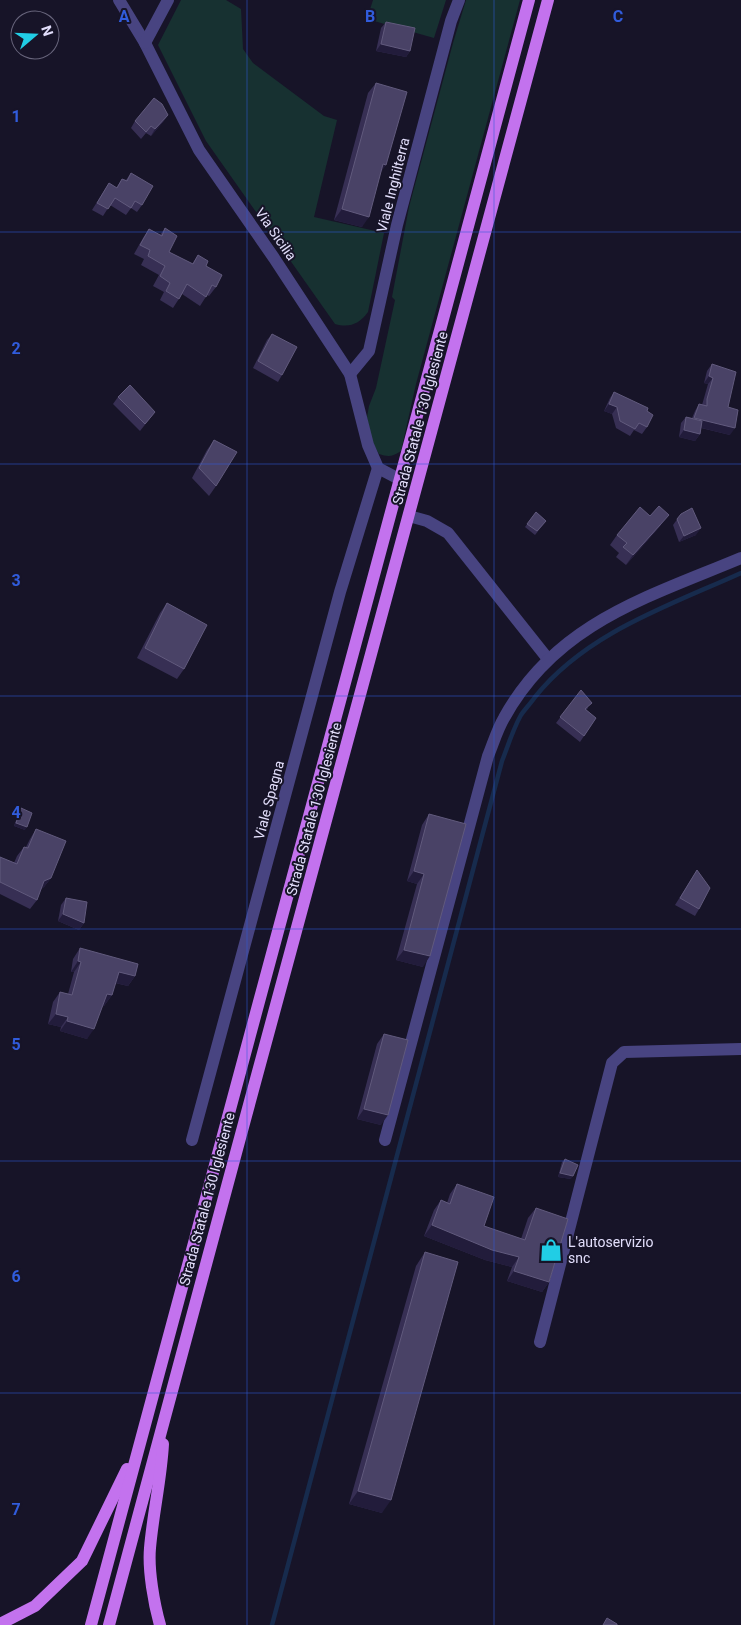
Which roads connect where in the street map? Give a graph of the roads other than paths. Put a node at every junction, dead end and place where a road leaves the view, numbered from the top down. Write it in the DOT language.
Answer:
graph roads {
  1 [pos="119,0"];
  2 [pos="168,0"];
  3 [pos="459,0"];
  4 [pos="529,0"];
  5 [pos="548,0"];
  6 [pos="145,43"];
  7 [pos="350,374"];
  8 [pos="378,468"];
  9 [pos="401,480"];
  10 [pos="409,516"];
  11 [pos="741,558"];
  12 [pos="548,659"];
  13 [pos="741,1049"];
  14 [pos="192,1140"];
  15 [pos="385,1140"];
  16 [pos="540,1342"];
  17 [pos="165,1417"];
  18 [pos="139,1444"];
  19 [pos="0,1624"];
  20 [pos="91,1625"];
  21 [pos="109,1625"];
  22 [pos="160,1625"];
  1 -- 6 [label="street, Via Sicilia"];
  2 -- 6 [label="street"];
  3 -- 7 [label="street, Viale Inghilterra"];
  4 -- 9 [label="main road, Strada Statale 130 Iglesiente"];
  5 -- 10 [label="main road, Strada Statale 130 Iglesiente"];
  6 -- 7 [label="street, Via Sicilia"];
  7 -- 8 [label="street, Via Sicilia"];
  8 -- 9 [label="street"];
  8 -- 14 [label="street, Viale Spagna"];
  9 -- 18 [label="main road, Strada Statale 130 Iglesiente"];
  10 -- 12 [label="street"];
  10 -- 17 [label="main road, Strada Statale 130 Iglesiente"];
  11 -- 12 [label="street"];
  12 -- 15 [label="street"];
  13 -- 16 [label="street"];
  17 -- 21 [label="main road, Strada Statale 130 Iglesiente"];
  17 -- 22 [label="main road"];
  18 -- 19 [label="main road"];
  18 -- 20 [label="main road, Strada Statale 130 Iglesiente"];
}
